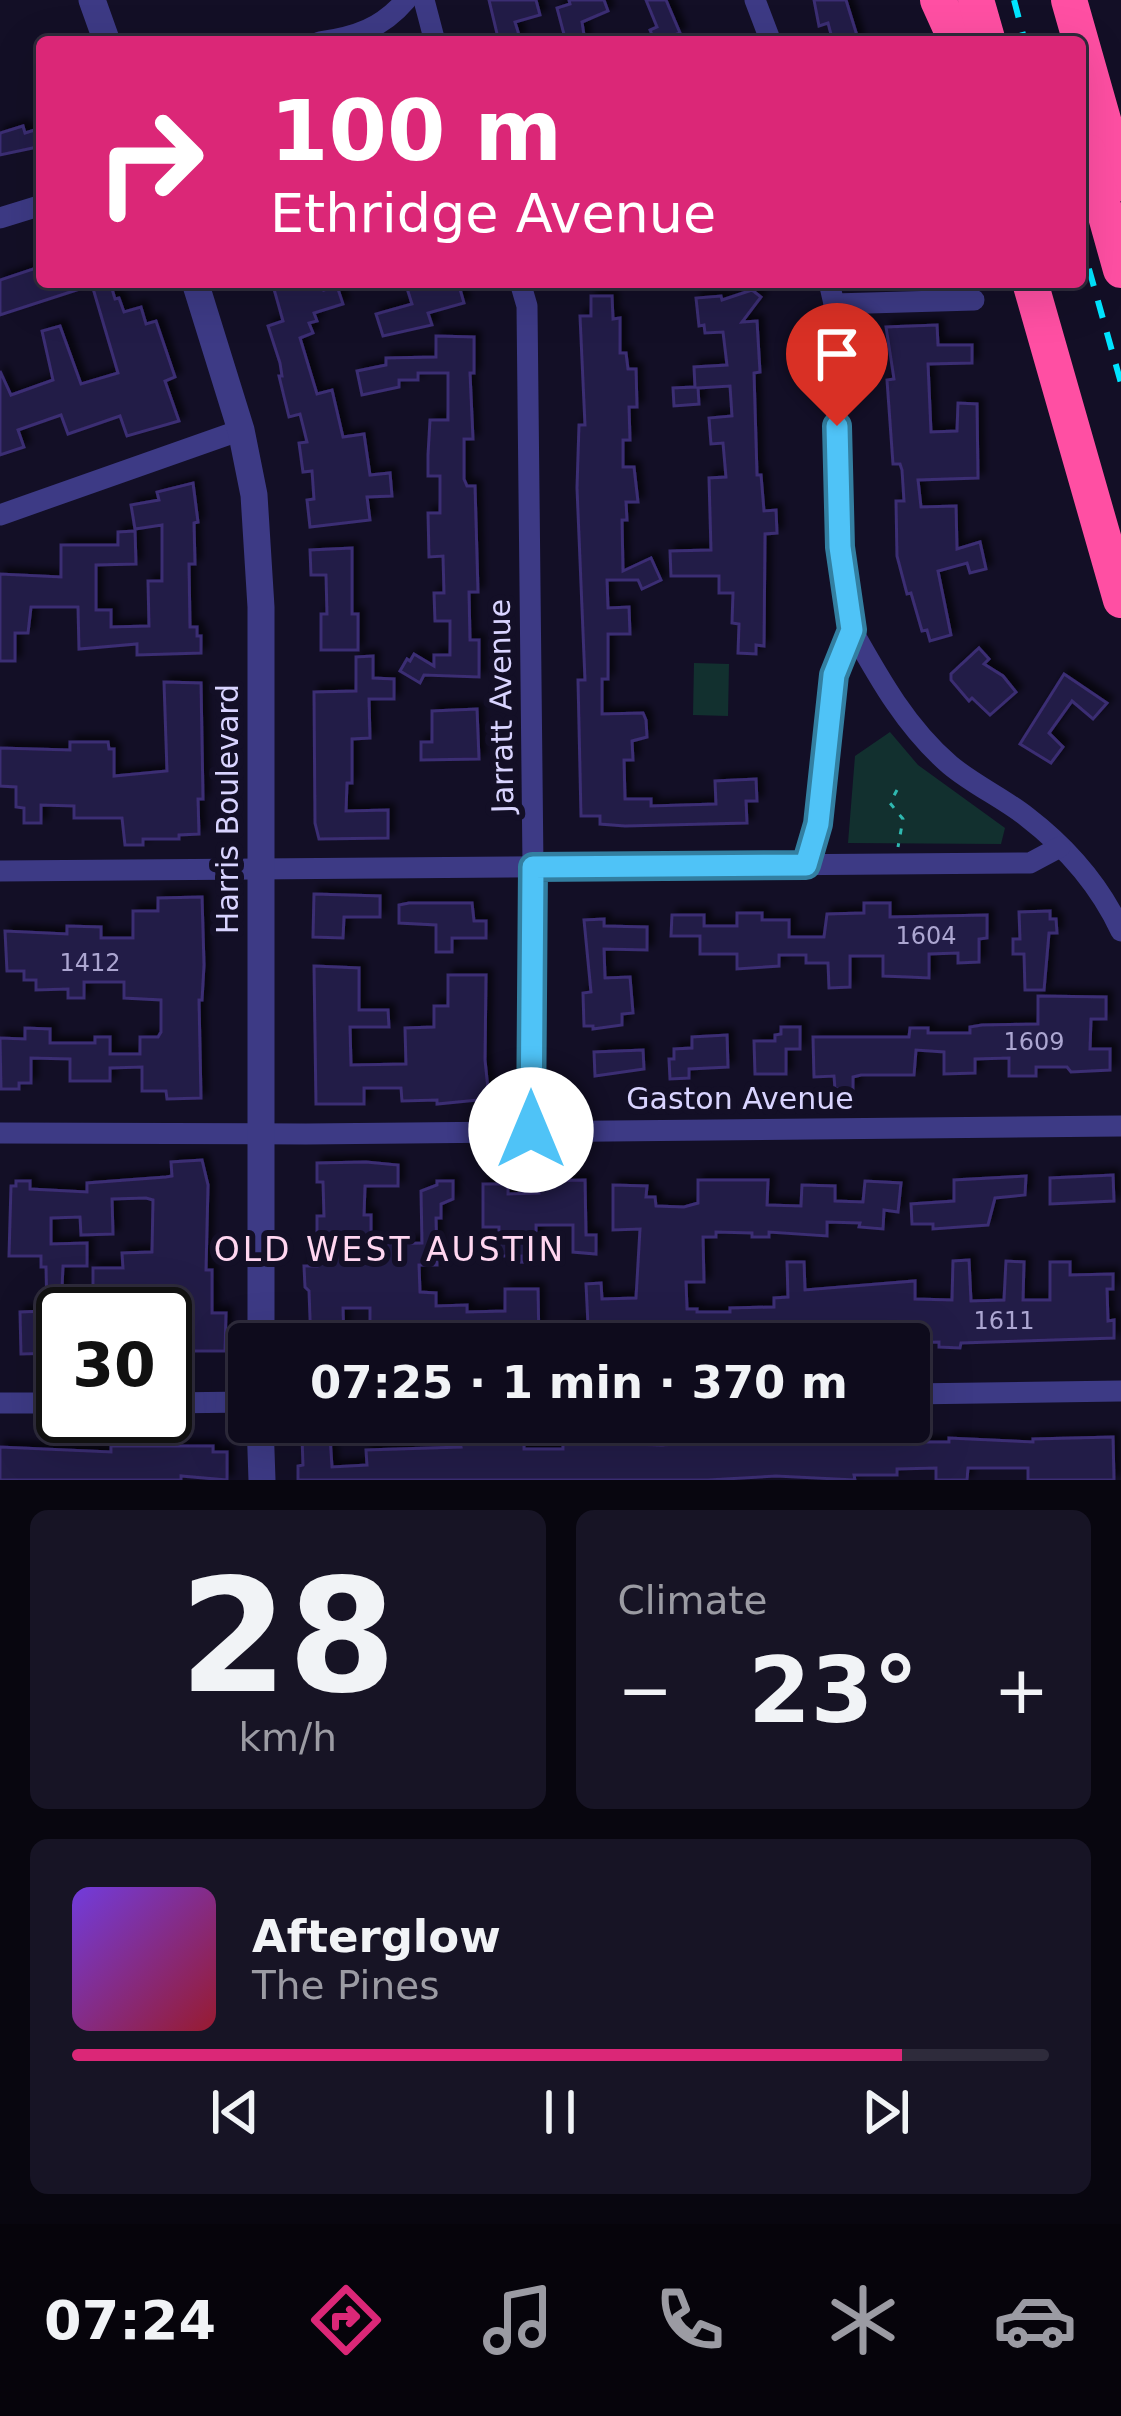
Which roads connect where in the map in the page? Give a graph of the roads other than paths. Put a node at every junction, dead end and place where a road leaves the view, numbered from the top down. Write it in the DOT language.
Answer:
graph roads {
  1 [pos="92,0"];
  2 [pos="406,0"];
  3 [pos="424,0"];
  4 [pos="755,0"];
  5 [pos="938,0"];
  6 [pos="950,0"];
  7 [pos="976,0"];
  8 [pos="1045,0"];
  9 [pos="1070,0"];
  10 [pos="105,36"];
  11 [pos="354,36"];
  12 [pos="433,36"];
  13 [pos="769,36"];
  14 [pos="956,36"];
  15 [pos="958,36"];
  16 [pos="986,36"];
  17 [pos="1055,36"];
  18 [pos="1080,36"];
  19 [pos="1086,57"];
  20 [pos="1086,145"];
  21 [pos="1121,183"];
  22 [pos="36,207"];
  23 [pos="0,218"];
  24 [pos="1121,270"];
  25 [pos="198,288"];
  26 [pos="522,288"];
  27 [pos="1032,288"];
  28 [pos="1058,288"];
  29 [pos="831,293"];
  30 [pos="974,300"];
  31 [pos="241,430"];
  32 [pos="0,514"];
  33 [pos="1121,514"];
  34 [pos="1121,601"];
  35 [pos="852,630"];
  36 [pos="1060,847"];
  37 [pos="806,865"];
  38 [pos="533,867"];
  39 [pos="259,869"];
  40 [pos="0,871"];
  41 [pos="1121,931"];
  42 [pos="1121,1126"];
  43 [pos="531,1130"];
  44 [pos="0,1132"];
  45 [pos="263,1134"];
  46 [pos="261,1323"];
  47 [pos="1121,1391"];
  48 [pos="930,1394"];
  49 [pos="192,1402"];
  50 [pos="228,1402"];
  51 [pos="0,1403"];
  52 [pos="36,1403"];
  53 [pos="261,1443"];
  54 [pos="262,1480"];
  1 -- 10 [label="street"];
  2 -- 11 [label="street"];
  3 -- 12 [label="street"];
  4 -- 13 [label="street"];
  5 -- 14 [label="highway"];
  6 -- 15 [label="highway"];
  7 -- 16 [label="highway"];
  8 -- 17 [label="highway"];
  9 -- 18 [label="highway"];
  19 -- 21 [label="highway"];
  20 -- 24 [label="highway"];
  22 -- 23 [label="street"];
  25 -- 31 [label="street, Harris Boulevard"];
  26 -- 38 [label="street, Jarratt Avenue"];
  27 -- 34 [label="highway"];
  28 -- 33 [label="highway"];
  29 -- 30 [label="street"];
  29 -- 35 [label="street"];
  31 -- 32 [label="street"];
  31 -- 39 [label="street, Harris Boulevard"];
  35 -- 36 [label="street"];
  35 -- 37 [label="street"];
  36 -- 37 [label="street"];
  36 -- 41 [label="street"];
  37 -- 38 [label="street"];
  38 -- 39 [label="street"];
  38 -- 43 [label="street, Jarratt Avenue"];
  39 -- 40 [label="street"];
  39 -- 45 [label="street, Harris Boulevard"];
  42 -- 43 [label="street, Gaston Avenue"];
  43 -- 45 [label="street, Gaston Avenue"];
  44 -- 45 [label="street, Gaston Avenue"];
  45 -- 46 [label="street, Harris Boulevard"];
  47 -- 48 [label="street"];
  49 -- 50 [label="street"];
  51 -- 52 [label="street"];
  53 -- 54 [label="street"];
}
